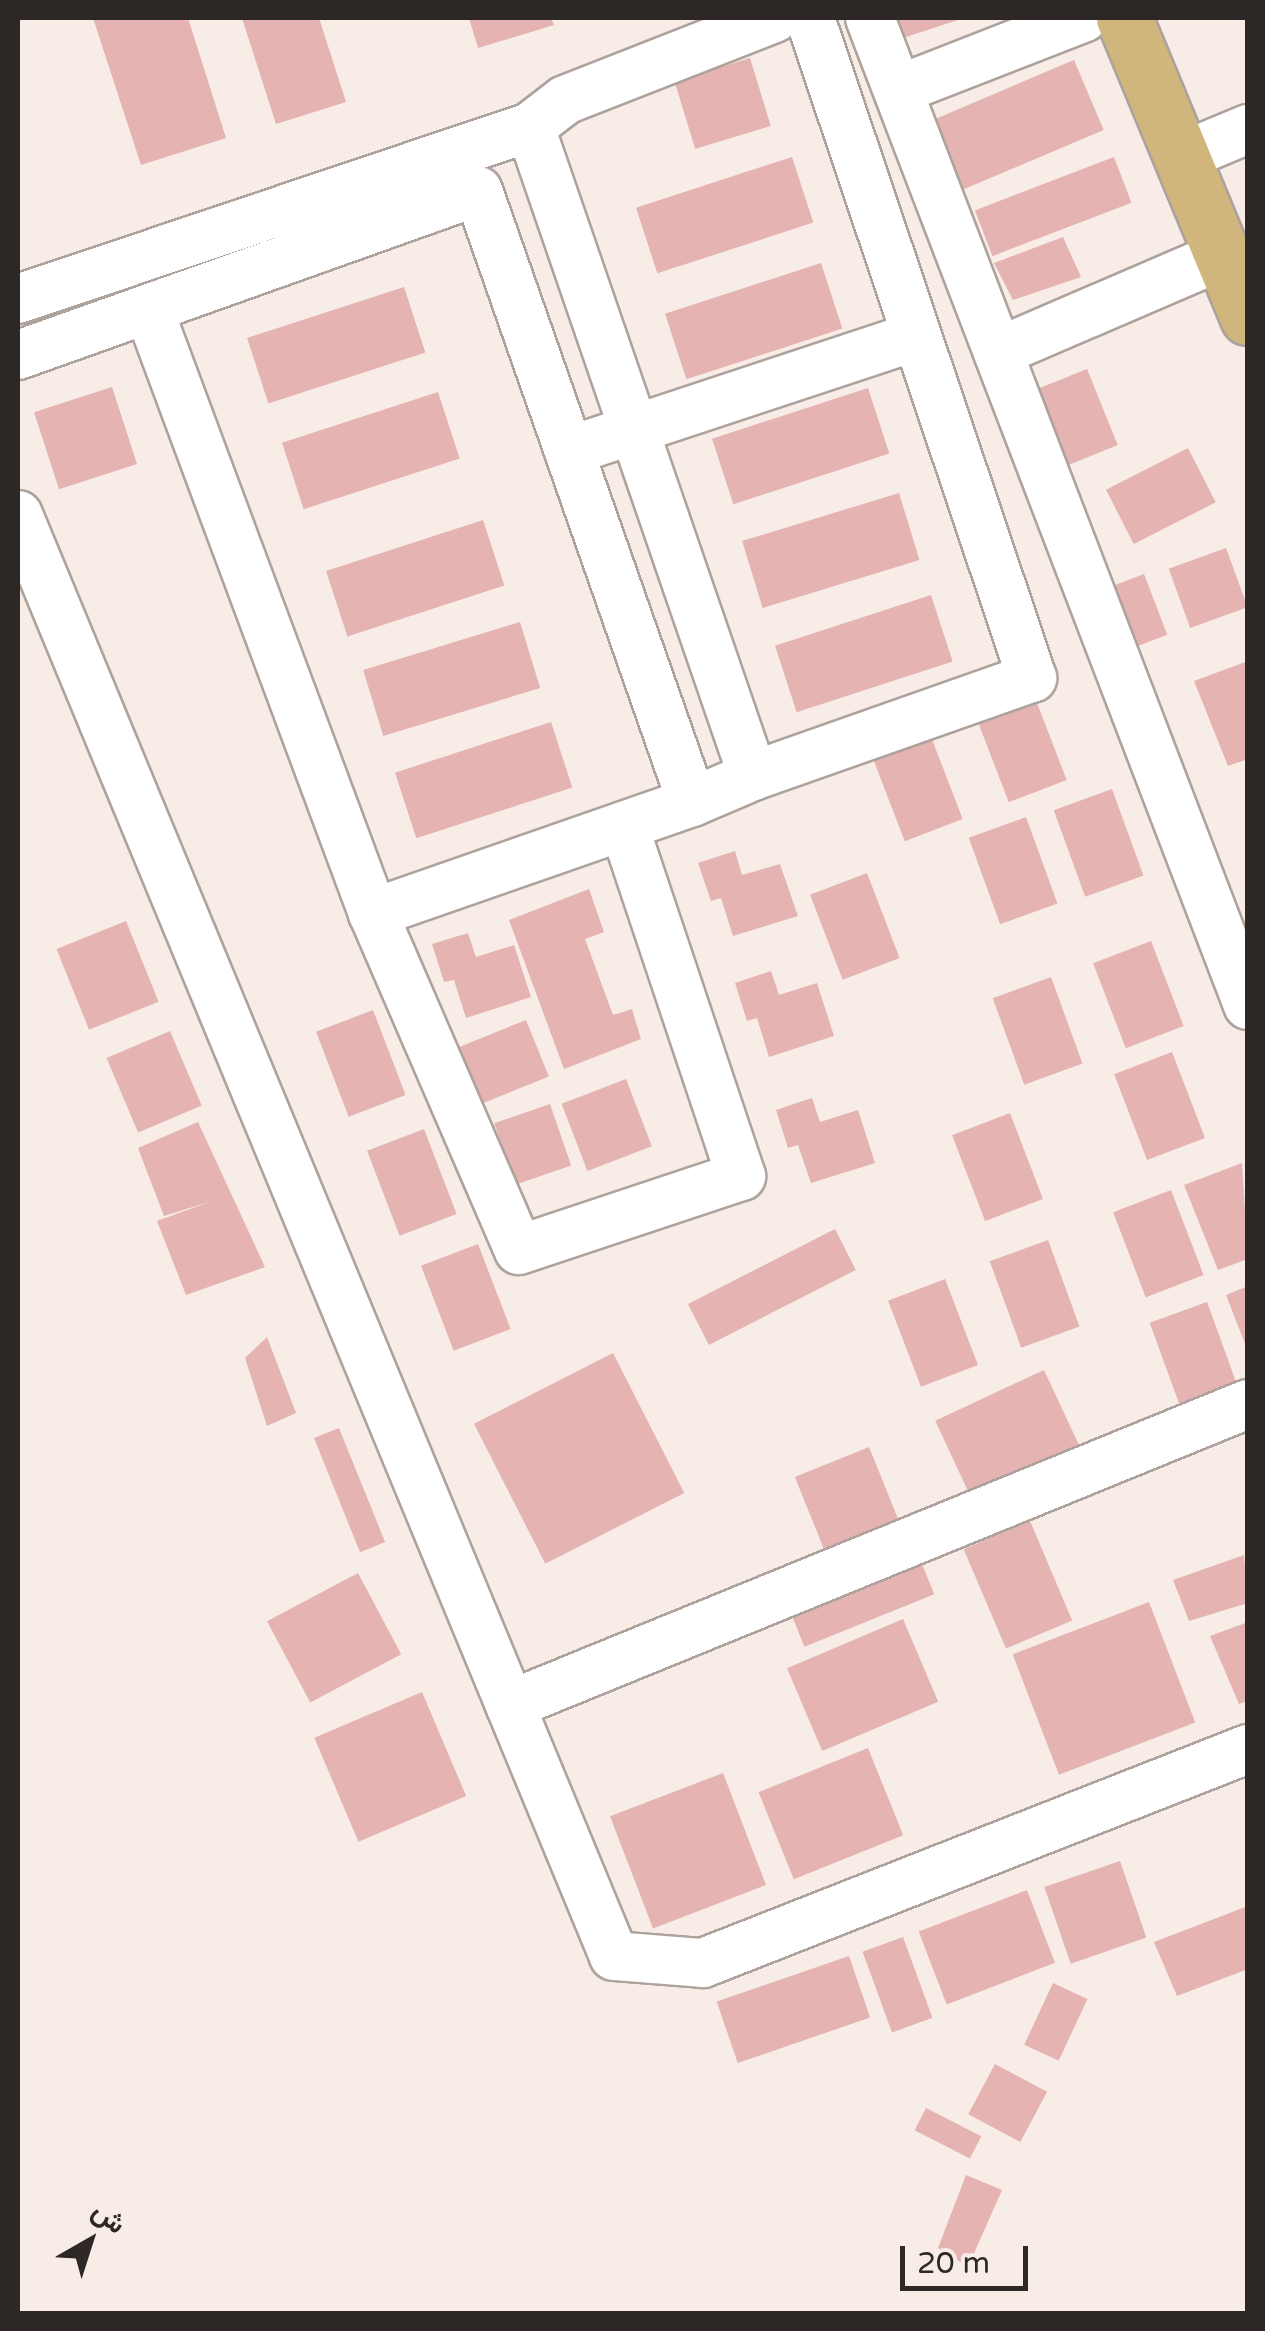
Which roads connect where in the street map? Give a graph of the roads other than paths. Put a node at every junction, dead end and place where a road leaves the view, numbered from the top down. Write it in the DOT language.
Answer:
graph roads {
  1 [pos="774,18"];
  2 [pos="810,18"];
  3 [pos="870,18"];
  4 [pos="1083,18"];
  5 [pos="1124,18"];
  6 [pos="898,90"];
  7 [pos="1248,128"];
  8 [pos="538,149"];
  9 [pos="1181,157"];
  10 [pos="478,192"];
  11 [pos="1221,256"];
  12 [pos="18,299"];
  13 [pos="148,308"];
  14 [pos="1248,316"];
  15 [pos="914,337"];
  16 [pos="998,352"];
  17 [pos="18,355"];
  18 [pos="634,429"];
  19 [pos="570,451"];
  20 [pos="18,516"];
  21 [pos="754,776"];
  22 [pos="692,802"];
  23 [pos="624,826"];
  24 [pos="373,913"];
  25 [pos="1248,1005"];
  26 [pos="1248,1404"];
  27 [pos="510,1705"];
  28 [pos="1248,1749"];
  1 -- 8 [label="street"];
  2 -- 15 [label="street"];
  3 -- 6 [label="street"];
  4 -- 6 [label="street"];
  5 -- 9 [label="main road"];
  6 -- 16 [label="street"];
  7 -- 9 [label="street"];
  8 -- 10 [label="street"];
  8 -- 12 [label="street"];
  8 -- 18 [label="street"];
  9 -- 11 [label="main road"];
  10 -- 13 [label="street"];
  10 -- 19 [label="street"];
  11 -- 14 [label="main road"];
  11 -- 16 [label="street"];
  13 -- 17 [label="street"];
  13 -- 24 [label="street"];
  15 -- 18 [label="street"];
  15 -- 21 [label="street"];
  16 -- 25 [label="street"];
  18 -- 19 [label="street"];
  18 -- 21 [label="street"];
  19 -- 22 [label="street"];
  20 -- 27 [label="street"];
  21 -- 22 [label="street"];
  22 -- 23 [label="street"];
  23 -- 24 [label="street"];
  23 -- 24 [label="street"];
  26 -- 27 [label="street"];
  27 -- 28 [label="street"];
}
